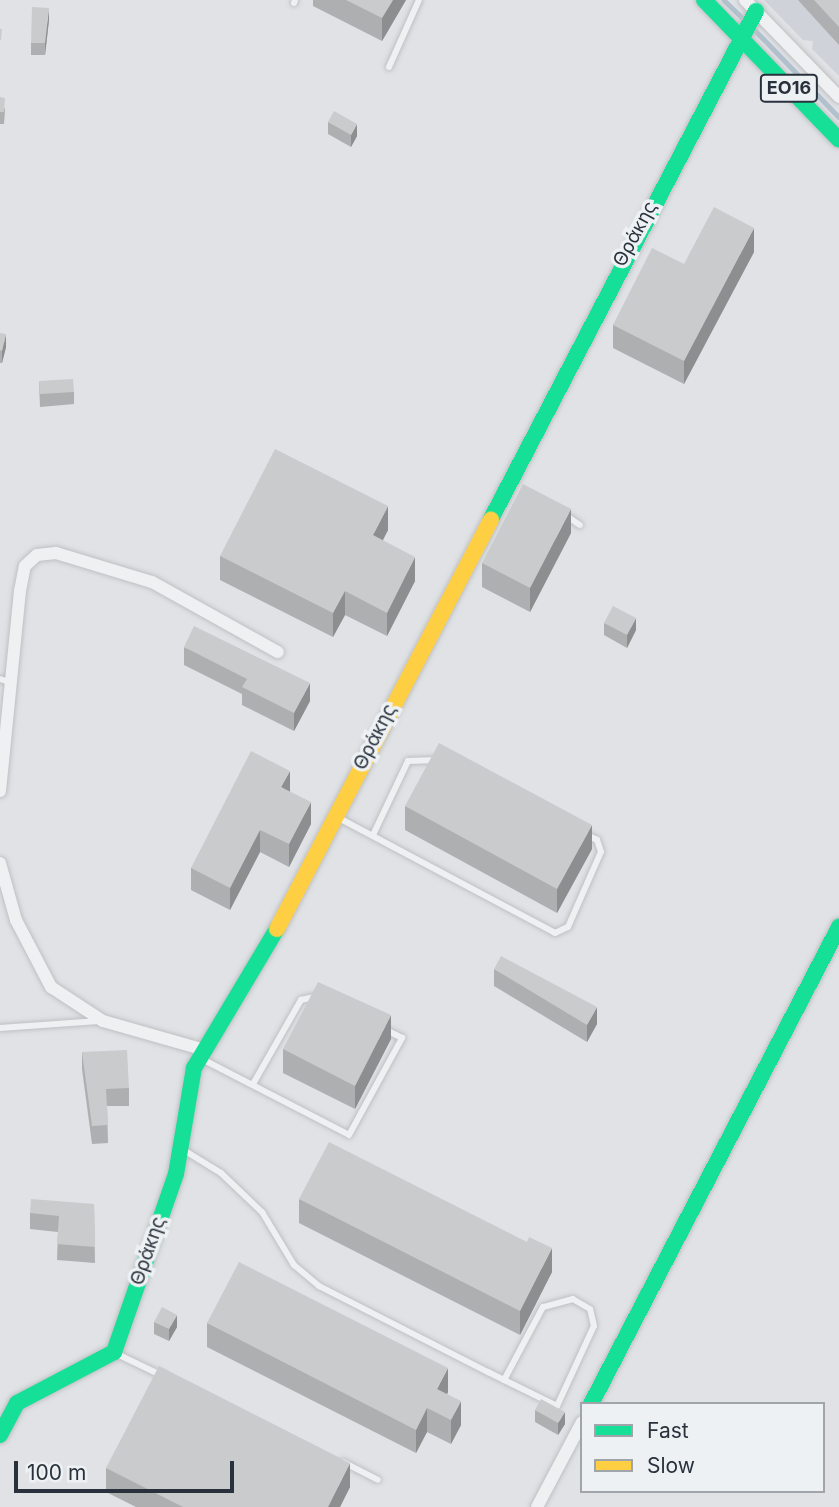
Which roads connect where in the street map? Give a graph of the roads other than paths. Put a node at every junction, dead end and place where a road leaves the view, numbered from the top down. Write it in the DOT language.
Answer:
graph roads {
  1 [pos="419,0"];
  2 [pos="705,0"];
  3 [pos="751,6"];
  4 [pos="740,36"];
  5 [pos="389,67"];
  6 [pos="839,97"];
  7 [pos="839,140"];
  8 [pos="552,507"];
  9 [pos="580,525"];
  10 [pos="278,652"];
  11 [pos="6,681"];
  12 [pos="442,762"];
  13 [pos="0,791"];
  14 [pos="335,816"];
  15 [pos="573,828"];
  16 [pos="373,835"];
  17 [pos="0,863"];
  18 [pos="839,927"];
  19 [pos="328,1001"];
  20 [pos="103,1021"];
  21 [pos="377,1026"];
  22 [pos="0,1028"];
  23 [pos="202,1054"];
  24 [pos="253,1084"];
  25 [pos="181,1148"];
  26 [pos="114,1353"];
  27 [pos="504,1380"];
  28 [pos="175,1382"];
  29 [pos="592,1402"];
  30 [pos="580,1426"];
  31 [pos="0,1435"];
  32 [pos="332,1457"];
  33 [pos="378,1480"];
  34 [pos="537,1507"];
  1 -- 5 [label="lane"];
  2 -- 4 [label="street, ΕΟ16"];
  3 -- 4 [label="street, Θράκης"];
  3 -- 6 [label="street"];
  4 -- 7 [label="street, ΕΟ16"];
  4 -- 14 [label="street, Θράκης"];
  8 -- 9 [label="lane"];
  10 -- 11 [label="street"];
  11 -- 13 [label="street"];
  12 -- 16 [label="lane"];
  14 -- 16 [label="lane"];
  14 -- 23 [label="street, Θράκης"];
  15 -- 16 [label="lane"];
  17 -- 20 [label="street"];
  18 -- 29 [label="street"];
  19 -- 24 [label="lane"];
  20 -- 22 [label="lane"];
  20 -- 23 [label="street"];
  21 -- 24 [label="lane"];
  23 -- 24 [label="lane"];
  23 -- 25 [label="street, Θράκης"];
  25 -- 26 [label="street, Θράκης"];
  25 -- 27 [label="lane"];
  26 -- 28 [label="lane"];
  26 -- 31 [label="street"];
  27 -- 27 [label="lane"];
  30 -- 34 [label="street"];
  32 -- 33 [label="lane"];
}
